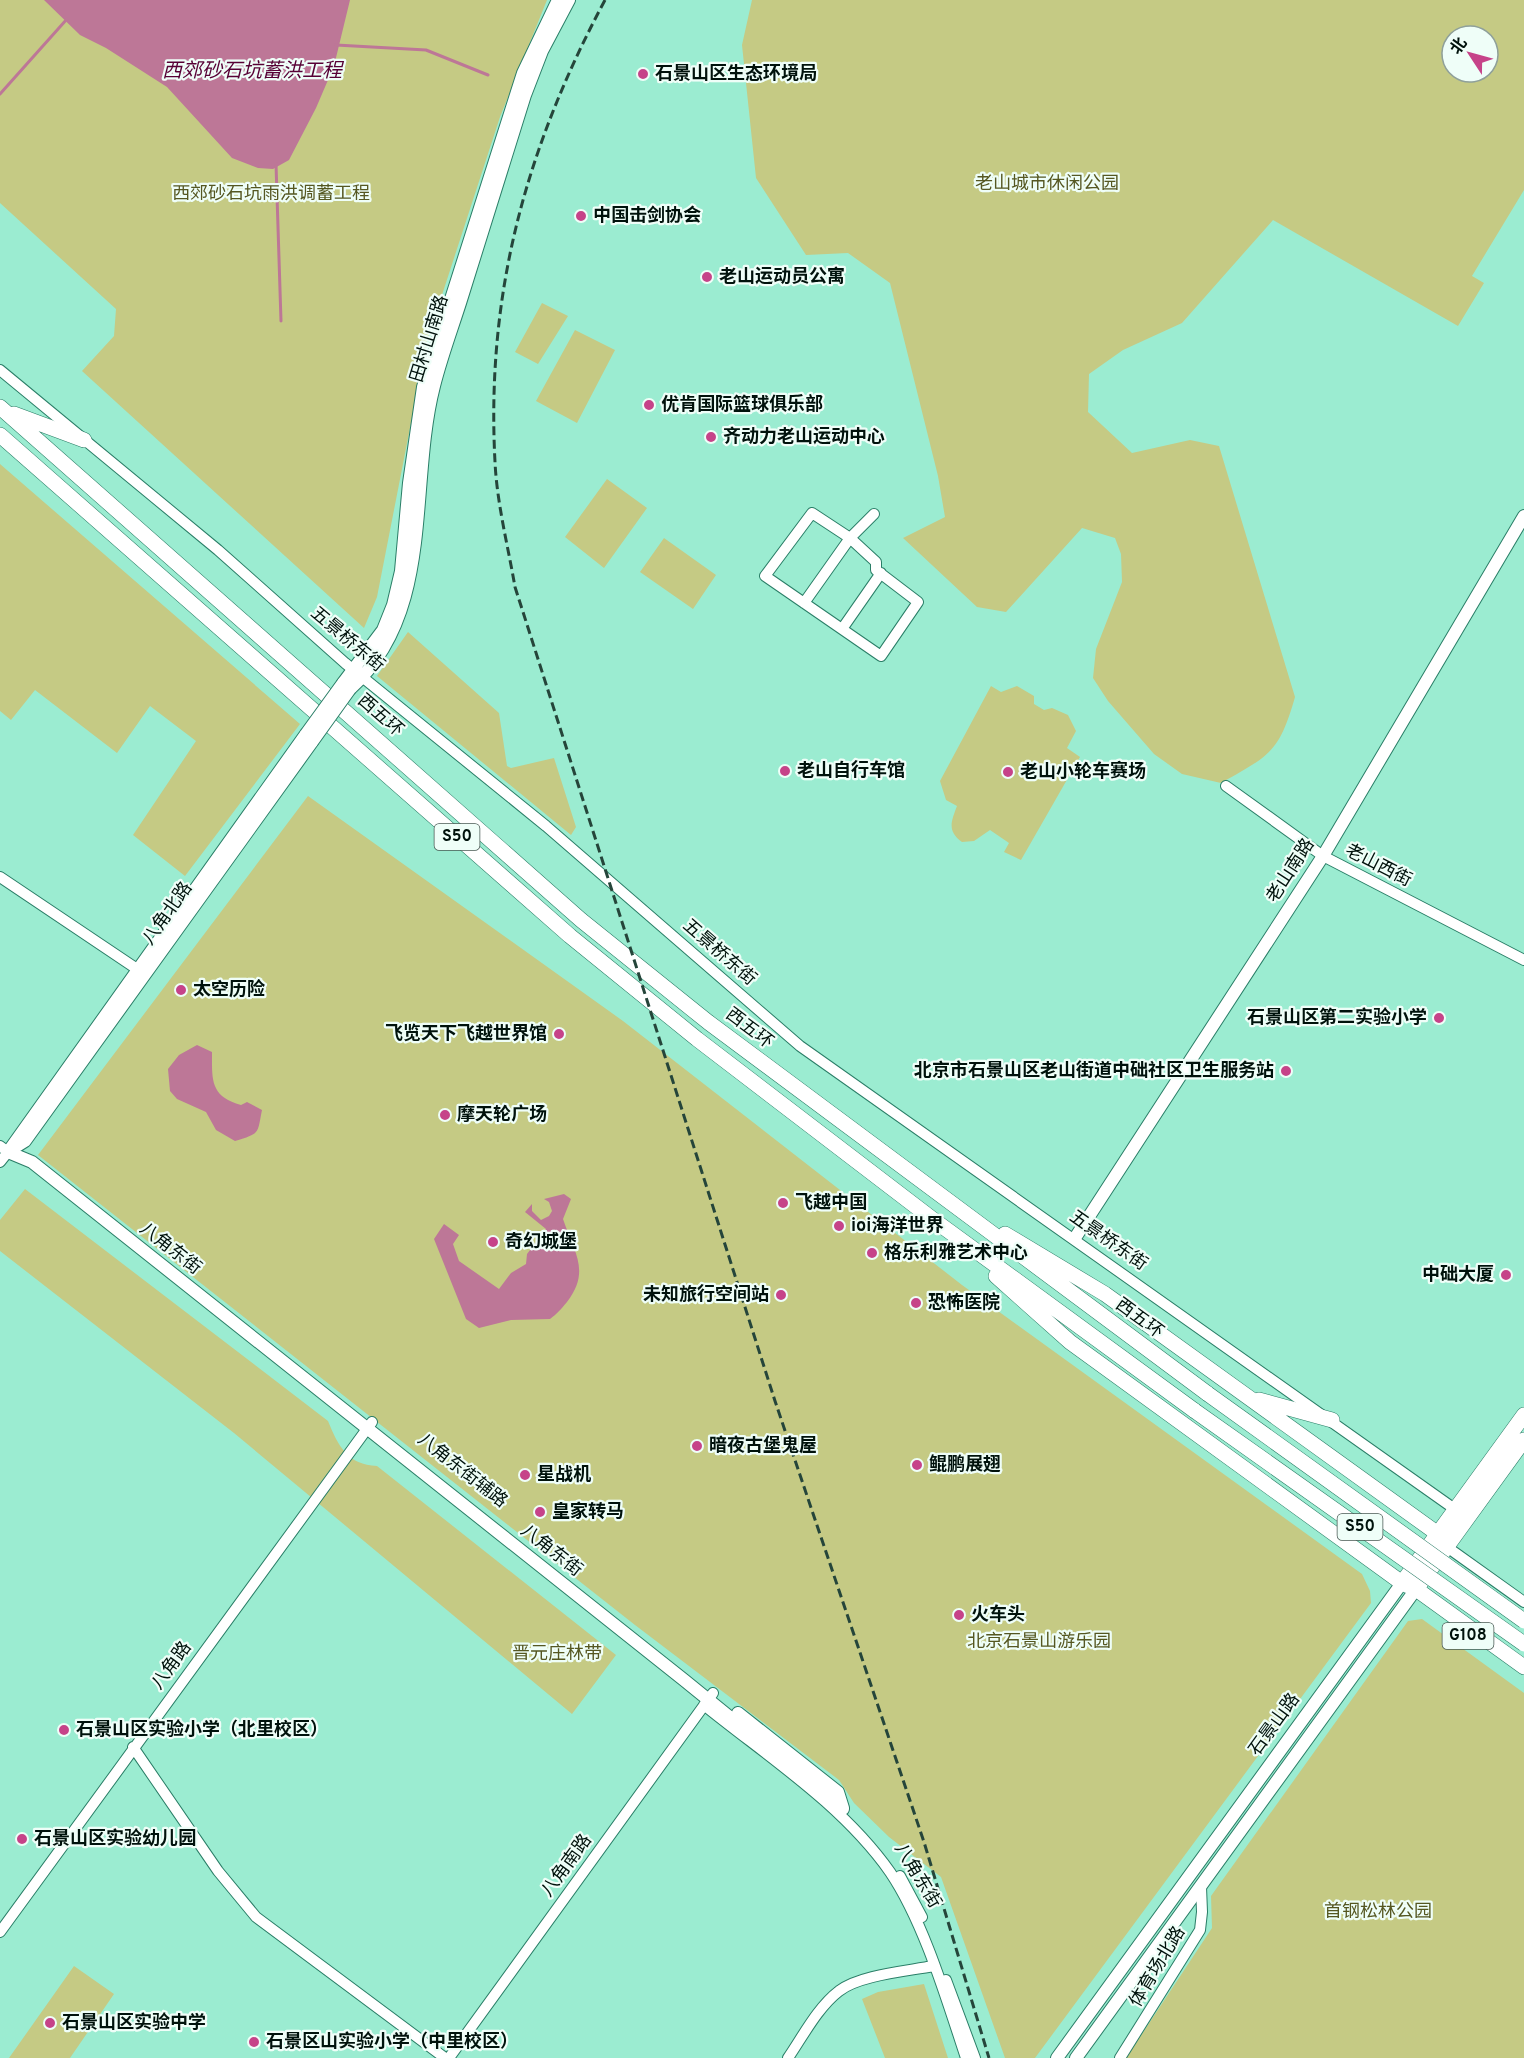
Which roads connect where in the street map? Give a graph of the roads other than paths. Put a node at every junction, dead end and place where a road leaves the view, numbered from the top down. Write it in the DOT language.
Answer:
graph roads {
  1 [pos="558,0"];
  2 [pos="569,0"];
  3 [pos="0,370"];
  4 [pos="2,408"];
  5 [pos="0,435"];
  6 [pos="84,440"];
  7 [pos="874,514"];
  8 [pos="1524,516"];
  9 [pos="850,538"];
  10 [pos="881,573"];
  11 [pos="804,603"];
  12 [pos="842,628"];
  13 [pos="359,674"];
  14 [pos="347,686"];
  15 [pos="309,738"];
  16 [pos="1226,786"];
  17 [pos="1323,856"];
  18 [pos="0,877"];
  19 [pos="1524,960"];
  20 [pos="137,969"];
  21 [pos="4,1149"];
  22 [pos="0,1162"];
  23 [pos="921,1182"];
  24 [pos="931,1218"];
  25 [pos="1075,1238"];
  26 [pos="1247,1397"];
  27 [pos="1524,1415"];
  28 [pos="1332,1420"];
  29 [pos="367,1428"];
  30 [pos="1524,1440"];
  31 [pos="1456,1510"];
  32 [pos="1438,1534"];
  33 [pos="1447,1547"];
  34 [pos="1410,1589"];
  35 [pos="1524,1602"];
  36 [pos="1524,1621"];
  37 [pos="1524,1644"];
  38 [pos="1524,1667"];
  39 [pos="1524,1677"];
  40 [pos="708,1699"];
  41 [pos="133,1747"];
  42 [pos="843,1809"];
  43 [pos="1201,1887"];
  44 [pos="0,1932"];
  45 [pos="933,1966"];
  46 [pos="447,2058"];
  47 [pos="788,2058"];
  48 [pos="966,2058"];
  49 [pos="975,2058"];
  50 [pos="1057,2058"];
  51 [pos="1076,2058"];
  52 [pos="1120,2058"];
  1 -- 13 [label="main road, 田村山南路"];
  2 -- 13 [label="main road, 田村山南路"];
  3 -- 6 [label="street, 五景桥东街"];
  4 -- 6 [label="highway"];
  4 -- 23 [label="highway, 西五环 / S50"];
  5 -- 24 [label="highway, S50"];
  6 -- 13 [label="street, 五景桥东街"];
  7 -- 9 [label="street"];
  8 -- 17 [label="main road, 老山南路"];
  9 -- 10 [label="street"];
  9 -- 11 [label="street"];
  9 -- 11 [label="street"];
  10 -- 12 [label="street"];
  10 -- 12 [label="street"];
  11 -- 12 [label="street"];
  13 -- 14 [label="main road, 田村山南路"];
  13 -- 25 [label="street, 五景桥东街"];
  14 -- 15 [label="main road, 八角北路, bridge"];
  15 -- 20 [label="main road, 八角北路"];
  15 -- 21 [label="main road, 八角北路"];
  16 -- 17 [label="street, 老山西街"];
  17 -- 19 [label="street, 老山西街"];
  17 -- 25 [label="main road, 老山南路"];
  18 -- 20 [label="street"];
  20 -- 21 [label="main road, 八角北路"];
  21 -- 22 [label="street, 八角北路"];
  21 -- 29 [label="main road, 八角东街"];
  21 -- 29 [label="main road, 八角东街"];
  23 -- 26 [label="highway"];
  23 -- 36 [label="highway, 西五环 / S50, bridge"];
  24 -- 34 [label="highway"];
  24 -- 37 [label="highway, S50, bridge"];
  25 -- 28 [label="street, 五景桥东街"];
  26 -- 28 [label="highway"];
  26 -- 32 [label="highway"];
  27 -- 31 [label="highway, 石景山路"];
  28 -- 31 [label="street, 五景桥东街"];
  29 -- 40 [label="main road, 八角东街"];
  29 -- 41 [label="street, 八角路"];
  30 -- 33 [label="highway, 石景山路"];
  31 -- 32 [label="highway, 石景山路"];
  32 -- 33 [label="street"];
  32 -- 34 [label="highway, 石景山路"];
  33 -- 34 [label="highway, 石景山路"];
  33 -- 35 [label="street"];
  34 -- 38 [label="highway, G108"];
  34 -- 39 [label="highway, G108"];
  34 -- 43 [label="main road, 石景山路"];
  34 -- 50 [label="main road, 石景山路"];
  40 -- 42 [label="main road, 八角东街"];
  40 -- 45 [label="street, 八角东街"];
  40 -- 46 [label="street, 八角南路"];
  41 -- 44 [label="street, 八角路"];
  41 -- 46 [label="street"];
  42 -- 49 [label="street, 八角东街"];
  43 -- 51 [label="main road, 石景山路"];
  43 -- 52 [label="street, 体育场北路"];
  45 -- 47 [label="street"];
  45 -- 48 [label="street, 八角东街"];
}
